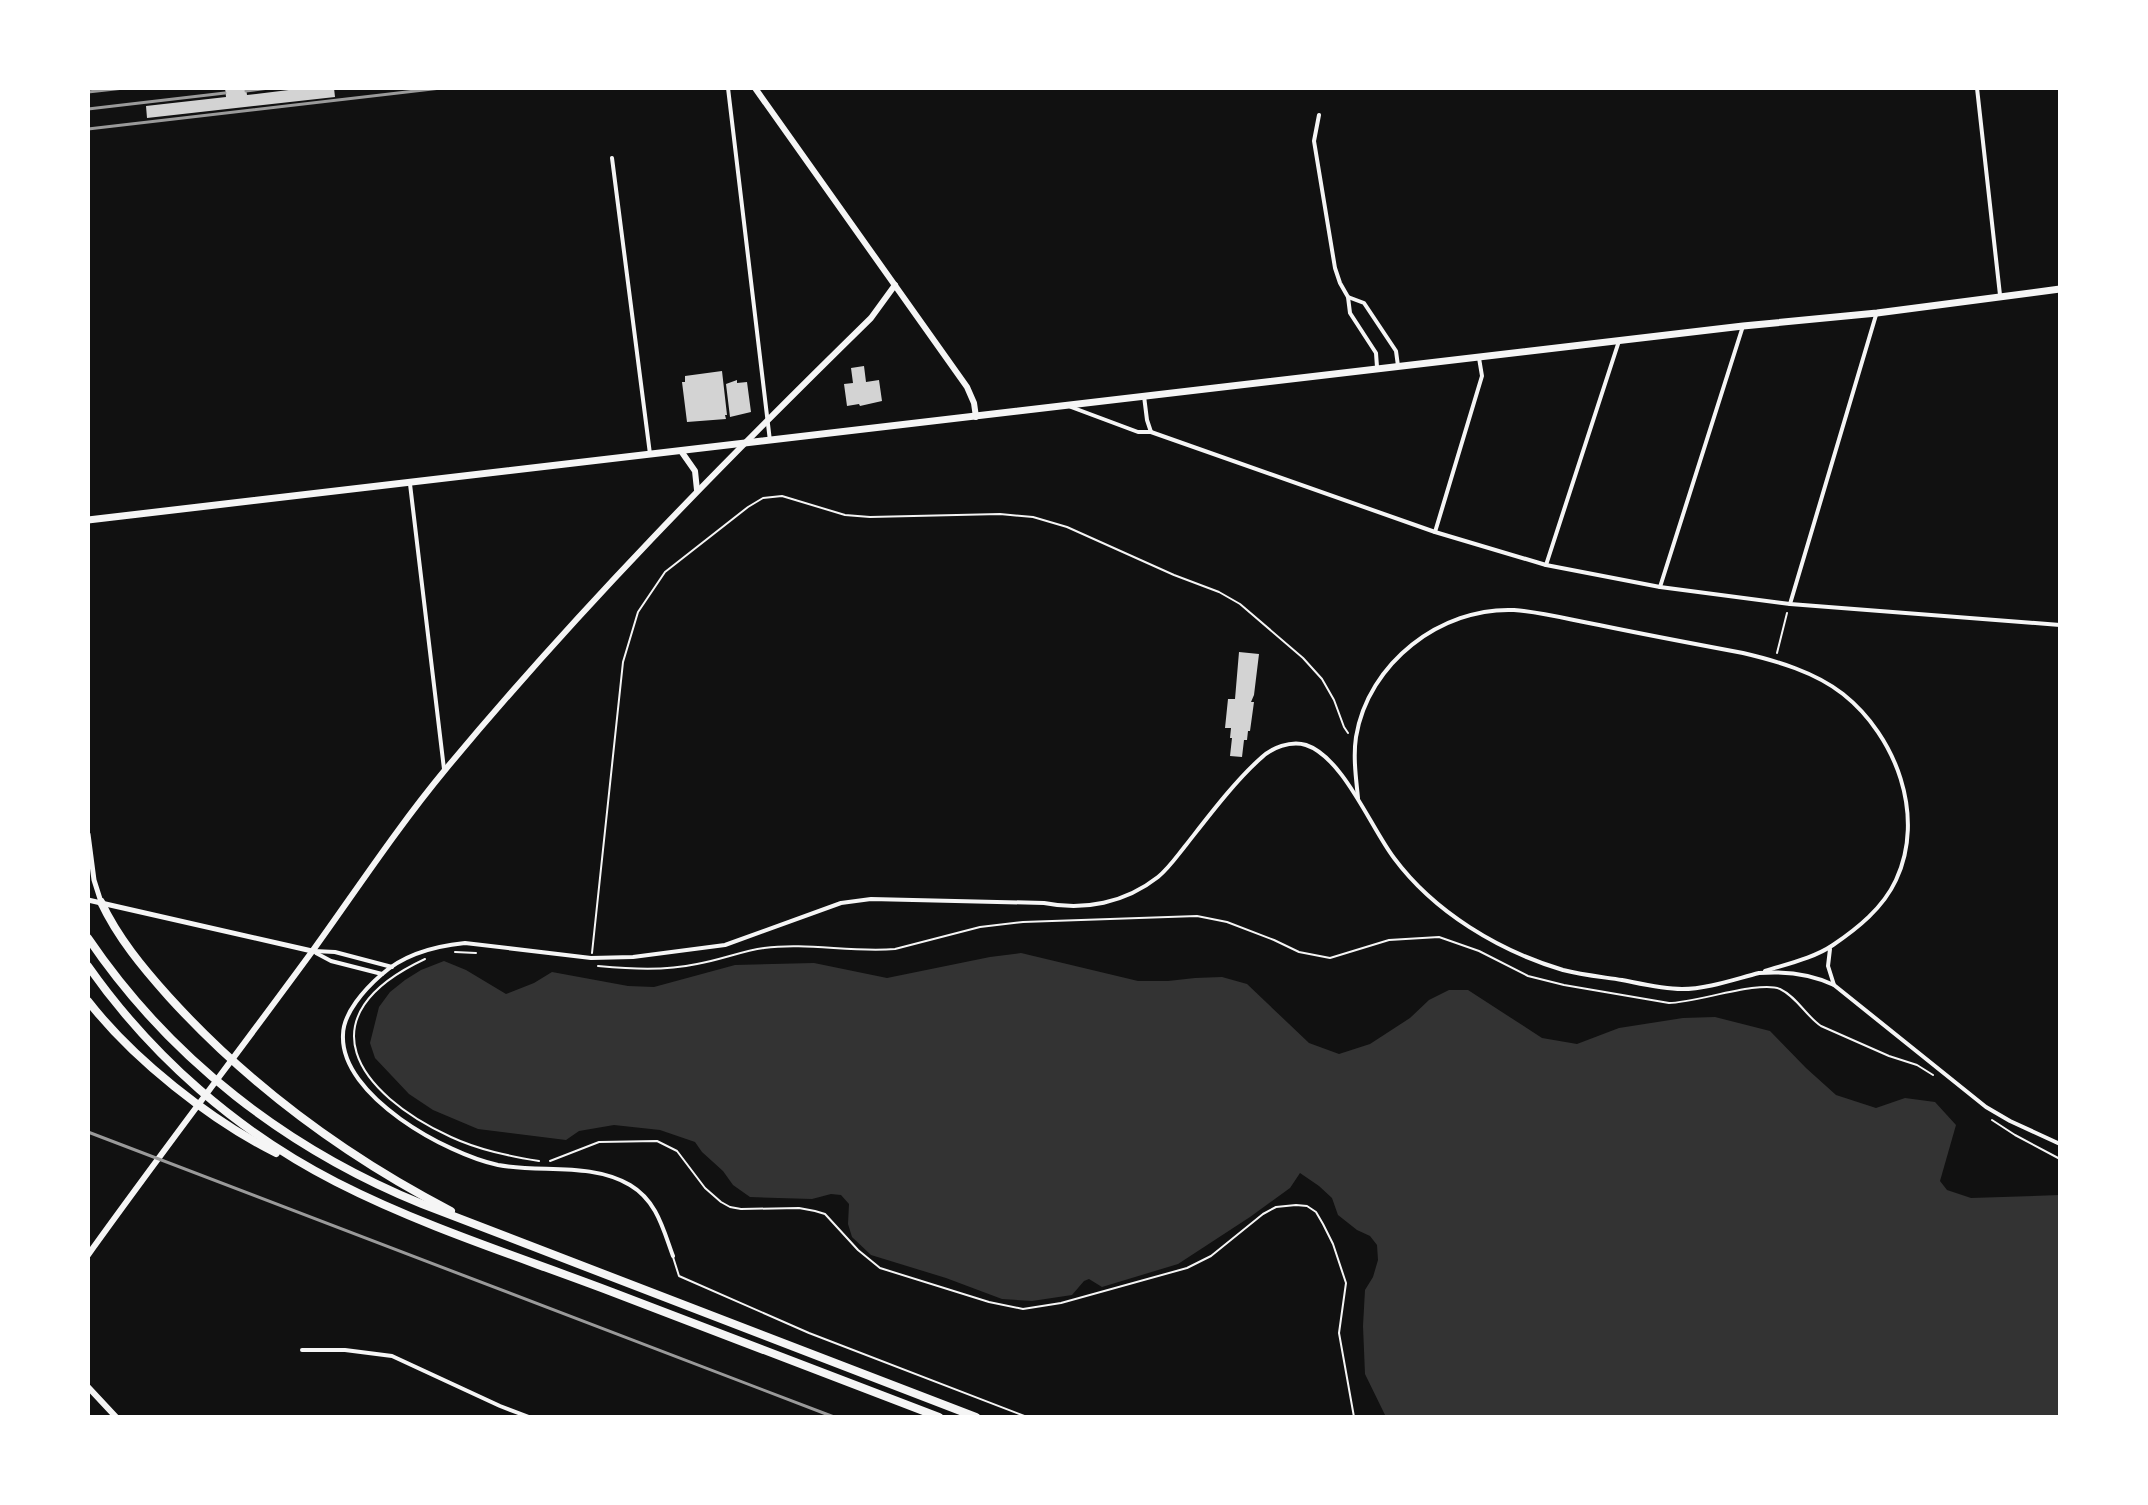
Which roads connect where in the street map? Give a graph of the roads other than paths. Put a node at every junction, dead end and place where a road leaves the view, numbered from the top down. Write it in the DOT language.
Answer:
graph roads {
  1 [pos="728,88"];
  2 [pos="755,88"];
  3 [pos="1977,88"];
  4 [pos="1319,115"];
  5 [pos="612,158"];
  6 [pos="895,285"];
  7 [pos="2060,289"];
  8 [pos="2000,295"];
  9 [pos="1348,297"];
  10 [pos="1877,313"];
  11 [pos="1743,326"];
  12 [pos="1619,341"];
  13 [pos="1479,358"];
  14 [pos="1399,367"];
  15 [pos="1378,370"];
  16 [pos="1144,396"];
  17 [pos="1069,406"];
  18 [pos="976,417"];
  19 [pos="767,422"];
  20 [pos="1151,432"];
  21 [pos="770,441"];
  22 [pos="745,444"];
  23 [pos="681,451"];
  24 [pos="650,454"];
  25 [pos="410,482"];
  26 [pos="697,492"];
  27 [pos="88,520"];
  28 [pos="1435,532"];
  29 [pos="1546,565"];
  30 [pos="1660,587"];
  31 [pos="1790,604"];
  32 [pos="2060,625"];
  33 [pos="444,771"];
  34 [pos="1359,800"];
  35 [pos="88,834"];
  36 [pos="88,900"];
  37 [pos="101,902"];
  38 [pos="88,938"];
  39 [pos="1831,947"];
  40 [pos="312,951"];
  41 [pos="88,966"];
  42 [pos="392,967"];
  43 [pos="1759,973"];
  44 [pos="382,974"];
  45 [pos="1834,985"];
  46 [pos="88,1001"];
  47 [pos="222,1115"];
  48 [pos="2060,1144"];
  49 [pos="502,1235"];
  50 [pos="88,1255"];
  51 [pos="673,1256"];
  52 [pos="302,1350"];
  53 [pos="88,1387"];
  54 [pos="116,1417"];
  55 [pos="529,1417"];
  56 [pos="939,1417"];
  57 [pos="976,1417"];
  58 [pos="1027,1417"];
  1 -- 19 [label="street"];
  2 -- 6 [label="main road"];
  3 -- 8 [label="street"];
  4 -- 9 [label="street"];
  5 -- 24 [label="street"];
  6 -- 18 [label="main road"];
  6 -- 19 [label="main road"];
  7 -- 8 [label="main road"];
  8 -- 10 [label="main road"];
  9 -- 14 [label="street"];
  9 -- 15 [label="street"];
  10 -- 11 [label="main road"];
  10 -- 31 [label="street"];
  11 -- 12 [label="main road"];
  11 -- 30 [label="street"];
  12 -- 13 [label="main road"];
  12 -- 29 [label="street"];
  13 -- 14 [label="main road"];
  13 -- 28 [label="street"];
  14 -- 15 [label="main road"];
  15 -- 16 [label="main road"];
  16 -- 17 [label="main road"];
  16 -- 20 [label="street"];
  17 -- 18 [label="main road"];
  17 -- 20 [label="street"];
  18 -- 21 [label="main road"];
  19 -- 21 [label="street"];
  19 -- 22 [label="main road"];
  20 -- 28 [label="street"];
  21 -- 22 [label="main road"];
  22 -- 23 [label="main road"];
  22 -- 26 [label="main road"];
  23 -- 24 [label="main road"];
  23 -- 26 [label="main road"];
  24 -- 25 [label="main road"];
  25 -- 27 [label="main road"];
  25 -- 33 [label="street"];
  26 -- 33 [label="main road"];
  28 -- 29 [label="street"];
  29 -- 30 [label="street"];
  30 -- 31 [label="street"];
  31 -- 32 [label="street"];
  33 -- 40 [label="main road"];
  34 -- 39 [label="street"];
  34 -- 42 [label="street"];
  34 -- 43 [label="street"];
  35 -- 37 [label="street"];
  36 -- 37 [label="street"];
  37 -- 40 [label="street"];
  37 -- 49 [label="highway"];
  38 -- 49 [label="highway"];
  39 -- 43 [label="street"];
  39 -- 45 [label="street"];
  40 -- 42 [label="street"];
  40 -- 44 [label="street"];
  40 -- 50 [label="main road"];
  41 -- 47 [label="highway"];
  42 -- 44 [label="street"];
  43 -- 45 [label="street"];
  44 -- 51 [label="street"];
  45 -- 48 [label="street"];
  46 -- 47 [label="highway"];
  47 -- 56 [label="highway"];
  49 -- 57 [label="highway"];
  51 -- 58 [label="lane"];
  52 -- 55 [label="street"];
  53 -- 54 [label="main road"];
}
